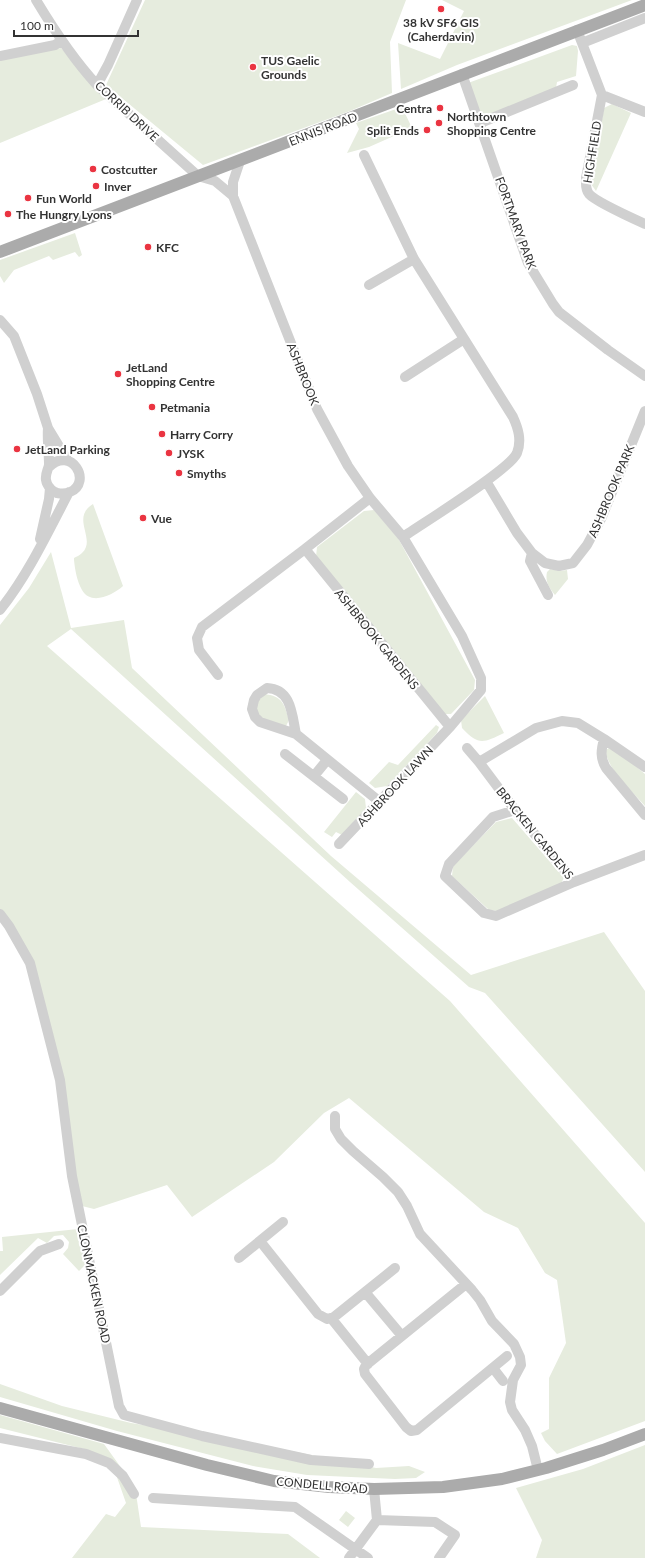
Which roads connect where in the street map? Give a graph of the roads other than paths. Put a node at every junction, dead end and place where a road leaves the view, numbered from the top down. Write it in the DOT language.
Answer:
graph roads {
  1 [pos="36,0"];
  2 [pos="137,0"];
  3 [pos="645,5"];
  4 [pos="645,18"];
  5 [pos="577,30"];
  6 [pos="61,41"];
  7 [pos="582,42"];
  8 [pos="0,56"];
  9 [pos="462,74"];
  10 [pos="97,85"];
  11 [pos="573,85"];
  12 [pos="602,95"];
  13 [pos="645,112"];
  14 [pos="480,123"];
  15 [pos="364,155"];
  16 [pos="240,161"];
  17 [pos="198,176"];
  18 [pos="233,196"];
  19 [pos="645,224"];
  20 [pos="0,252"];
  21 [pos="414,259"];
  22 [pos="370,285"];
  23 [pos="0,320"];
  24 [pos="464,339"];
  25 [pos="645,376"];
  26 [pos="405,377"];
  27 [pos="645,411"];
  28 [pos="48,428"];
  29 [pos="68,461"];
  30 [pos="49,467"];
  31 [pos="486,481"];
  32 [pos="50,488"];
  33 [pos="69,492"];
  34 [pos="370,498"];
  35 [pos="403,537"];
  36 [pos="305,549"];
  37 [pos="532,553"];
  38 [pos="34,558"];
  39 [pos="545,563"];
  40 [pos="539,579"];
  41 [pos="548,595"];
  42 [pos="0,610"];
  43 [pos="218,675"];
  44 [pos="450,727"];
  45 [pos="296,734"];
  46 [pos="604,739"];
  47 [pos="468,748"];
  48 [pos="286,754"];
  49 [pos="327,760"];
  50 [pos="479,762"];
  51 [pos="645,767"];
  52 [pos="314,776"];
  53 [pos="343,799"];
  54 [pos="380,802"];
  55 [pos="515,810"];
  56 [pos="645,815"];
  57 [pos="339,844"];
  58 [pos="645,855"];
  59 [pos="574,882"];
  60 [pos="0,914"];
  61 [pos="335,1116"];
  62 [pos="283,1222"];
  63 [pos="260,1241"];
  64 [pos="59,1244"];
  65 [pos="239,1258"];
  66 [pos="395,1268"];
  67 [pos="466,1284"];
  68 [pos="0,1291"];
  69 [pos="366,1292"];
  70 [pos="331,1318"];
  71 [pos="402,1336"];
  72 [pos="507,1356"];
  73 [pos="368,1364"];
  74 [pos="492,1368"];
  75 [pos="503,1381"];
  76 [pos="0,1408"];
  77 [pos="645,1434"];
  78 [pos="0,1438"];
  79 [pos="369,1464"];
  80 [pos="538,1470"];
  81 [pos="374,1489"];
  82 [pos="134,1494"];
  83 [pos="153,1498"];
  84 [pos="377,1520"];
  85 [pos="352,1554"];
  86 [pos="368,1558"];
  87 [pos="440,1558"];
  1 -- 6 [label="street, CORRIB DRIVE"];
  2 -- 10 [label="street"];
  3 -- 5 [label="main road, ENNIS ROAD"];
  4 -- 7 [label="street"];
  5 -- 7 [label="street"];
  5 -- 9 [label="main road, ENNIS ROAD"];
  6 -- 8 [label="street"];
  6 -- 10 [label="street, CORRIB DRIVE"];
  7 -- 12 [label="street"];
  9 -- 14 [label="street, FORTMARY PARK"];
  9 -- 16 [label="main road, ENNIS ROAD"];
  10 -- 17 [label="street, CORRIB DRIVE"];
  11 -- 14 [label="street"];
  12 -- 13 [label="street"];
  12 -- 19 [label="street, HIGHFIELD"];
  14 -- 25 [label="street, FORTMARY PARK"];
  15 -- 21 [label="street"];
  16 -- 17 [label="main road, ENNIS ROAD"];
  16 -- 18 [label="street, ASHBROOK"];
  17 -- 18 [label="street, ASHBROOK"];
  17 -- 20 [label="main road, ENNIS ROAD"];
  18 -- 34 [label="street, ASHBROOK"];
  21 -- 22 [label="street"];
  21 -- 24 [label="street"];
  23 -- 28 [label="street"];
  24 -- 26 [label="street"];
  24 -- 31 [label="street"];
  27 -- 39 [label="street, ASHBROOK PARK"];
  28 -- 29 [label="street"];
  28 -- 30 [label="street"];
  29 -- 30 [label="street"];
  29 -- 33 [label="street"];
  30 -- 32 [label="street"];
  31 -- 35 [label="street"];
  31 -- 37 [label="street"];
  32 -- 33 [label="street"];
  32 -- 38 [label="street"];
  33 -- 38 [label="street"];
  34 -- 35 [label="street, ASHBROOK"];
  34 -- 36 [label="street"];
  35 -- 44 [label="street, ASHBROOK"];
  36 -- 43 [label="street"];
  36 -- 44 [label="street, ASHBROOK GARDENS"];
  37 -- 39 [label="street"];
  37 -- 40 [label="street"];
  38 -- 42 [label="street"];
  39 -- 40 [label="street"];
  40 -- 41 [label="street"];
  44 -- 54 [label="street, ASHBROOK LAWN"];
  45 -- 45 [label="street"];
  45 -- 49 [label="street"];
  46 -- 50 [label="street"];
  46 -- 51 [label="street"];
  46 -- 56 [label="street"];
  47 -- 50 [label="street, BRACKEN GARDENS"];
  48 -- 52 [label="street"];
  49 -- 52 [label="street"];
  49 -- 54 [label="street"];
  50 -- 55 [label="street, BRACKEN GARDENS"];
  52 -- 53 [label="street"];
  54 -- 57 [label="street, ASHBROOK LAWN"];
  55 -- 59 [label="street, BRACKEN GARDENS"];
  55 -- 59 [label="street"];
  58 -- 59 [label="street, BRACKEN GARDENS"];
  60 -- 79 [label="street, CLONMACKEN ROAD"];
  61 -- 67 [label="street"];
  62 -- 63 [label="street"];
  63 -- 65 [label="street"];
  63 -- 70 [label="street"];
  64 -- 68 [label="street"];
  66 -- 69 [label="street"];
  67 -- 71 [label="street"];
  67 -- 80 [label="street"];
  69 -- 70 [label="street"];
  69 -- 71 [label="street"];
  70 -- 73 [label="street"];
  71 -- 73 [label="street"];
  72 -- 74 [label="street"];
  73 -- 74 [label="street"];
  74 -- 75 [label="street"];
  76 -- 81 [label="main road, CONDELL ROAD"];
  77 -- 80 [label="main road, CONDELL ROAD"];
  78 -- 82 [label="street"];
  80 -- 81 [label="main road, CONDELL ROAD"];
  81 -- 84 [label="street"];
  83 -- 85 [label="street"];
  84 -- 85 [label="street"];
  84 -- 87 [label="street"];
  85 -- 86 [label="street"];
}
